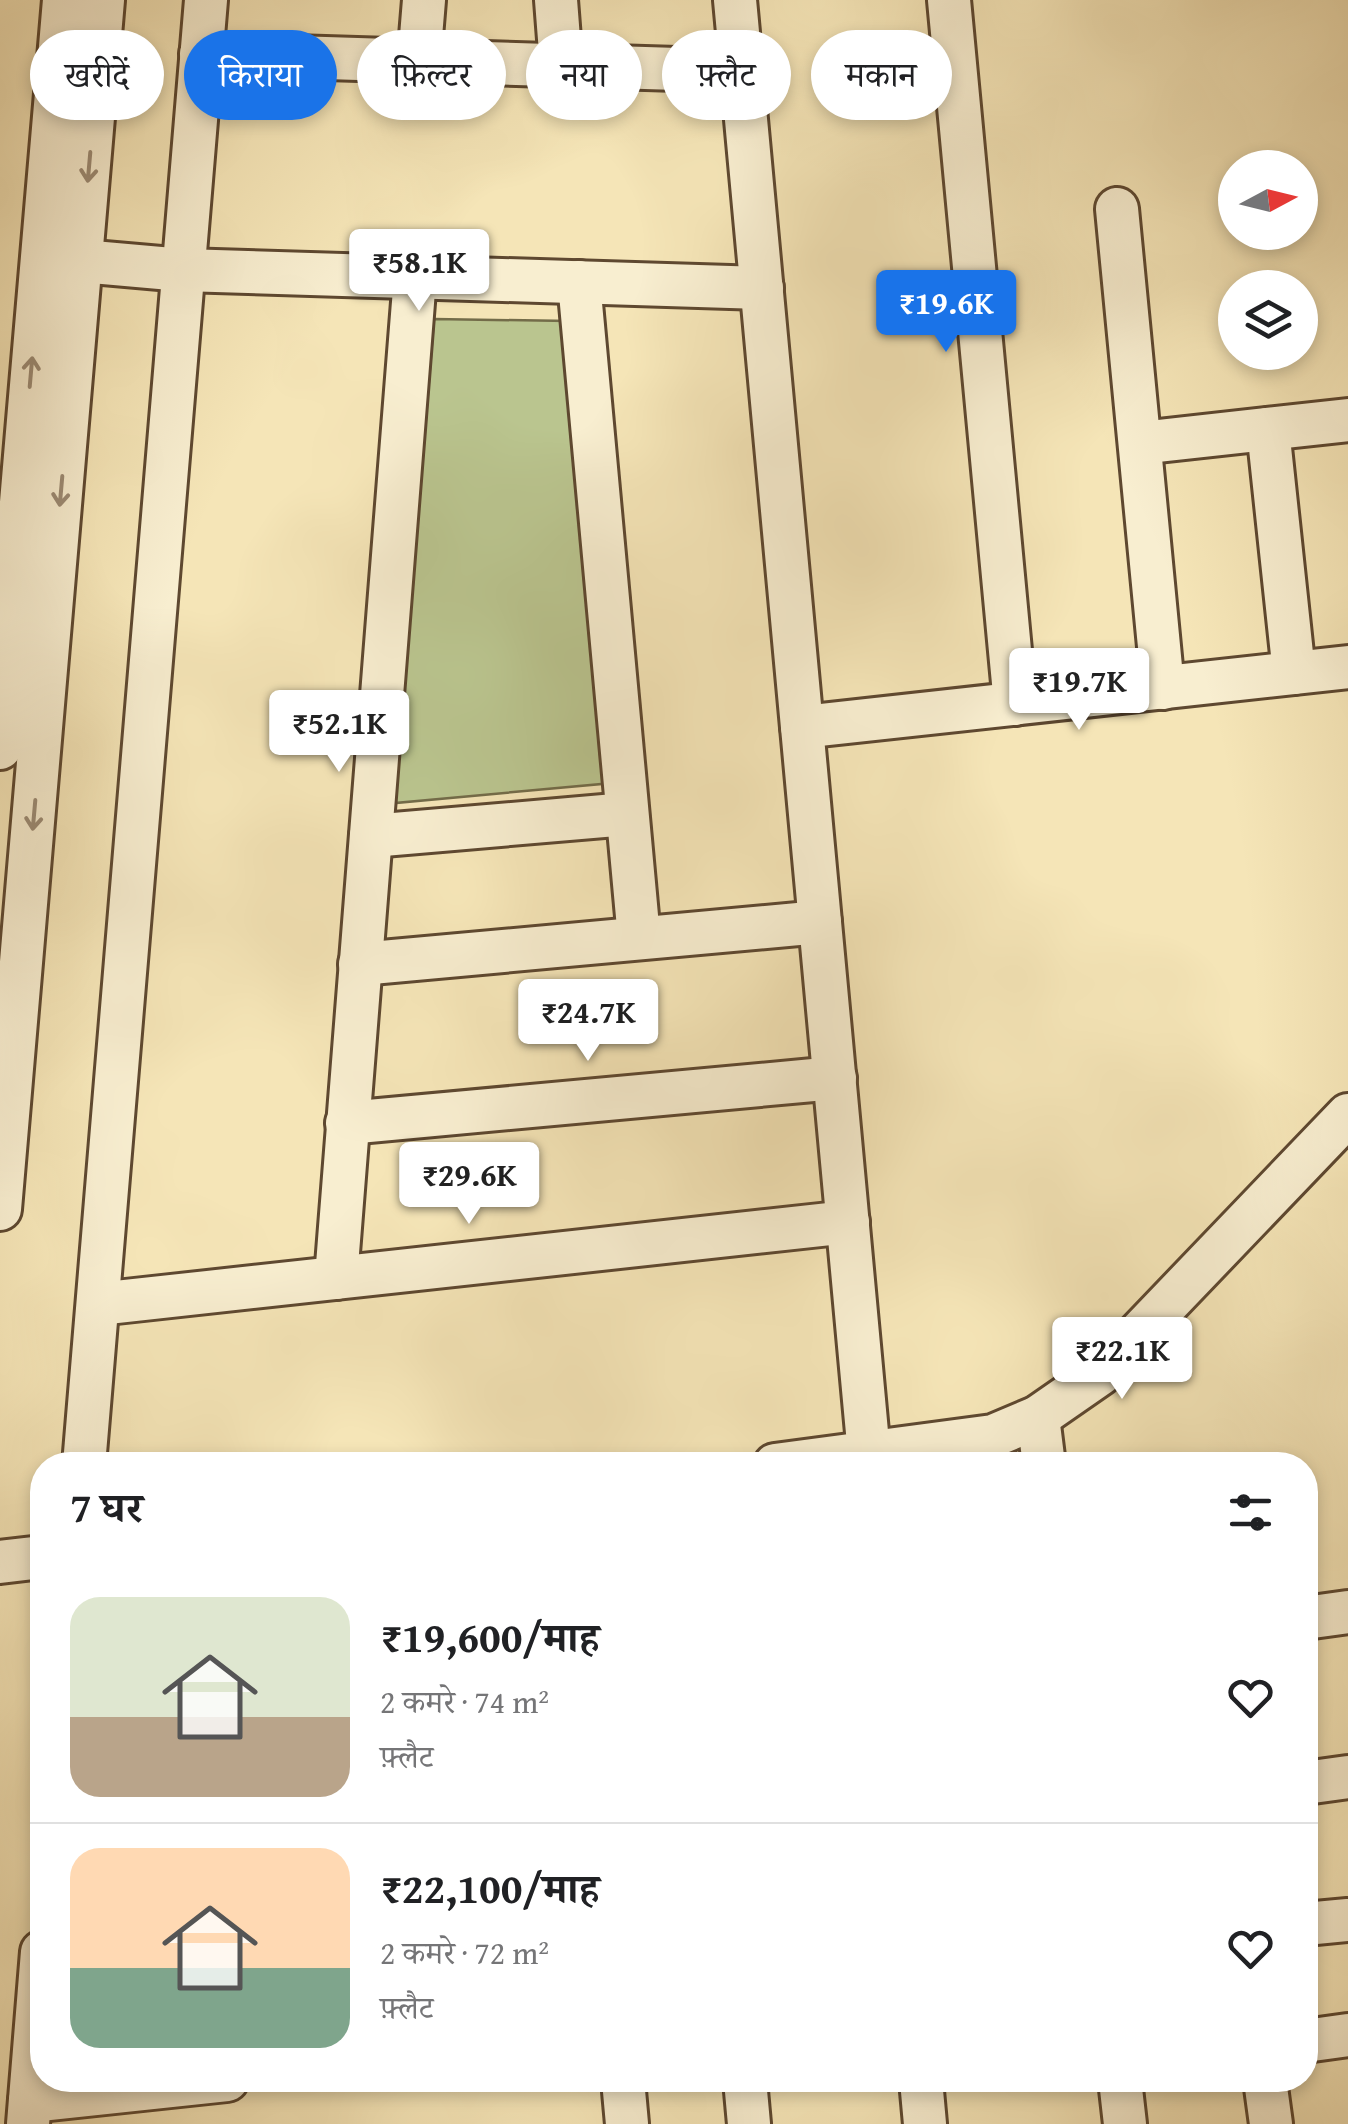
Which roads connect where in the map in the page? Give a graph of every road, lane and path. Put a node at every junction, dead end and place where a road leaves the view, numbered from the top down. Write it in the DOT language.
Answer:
graph roads {
  1 [pos="64,0"];
  2 [pos="103,0"];
  3 [pos="206,0"];
  4 [pos="424,0"];
  5 [pos="556,0"];
  6 [pos="735,0"];
  7 [pos="949,0"];
  8 [pos="203,30"];
  9 [pos="422,30"];
  10 [pos="558,30"];
  11 [pos="738,30"];
  12 [pos="196,120"];
  13 [pos="747,120"];
  14 [pos="1117,209"];
  15 [pos="81,262"];
  16 [pos="183,270"];
  17 [pos="415,277"];
  18 [pos="579,282"];
  19 [pos="762,288"];
  20 [pos="1348,420"];
  21 [pos="1268,429"];
  22 [pos="1140,444"];
  23 [pos="6,621"];
  24 [pos="1348,667"];
  25 [pos="1294,673"];
  26 [pos="1163,688"];
  27 [pos="1014,704"];
  28 [pos="802,728"];
  29 [pos="0,748"];
  30 [pos="627,814"];
  31 [pos="371,836"];
  32 [pos="820,922"];
  33 [pos="639,938"];
  34 [pos="360,964"];
  35 [pos="835,1078"];
  36 [pos="348,1123"];
  37 [pos="1346,1130"];
  38 [pos="0,1209"];
  39 [pos="848,1222"];
  40 [pos="336,1278"];
  41 [pos="98,1304"];
  42 [pos="1038,1417"];
  43 [pos="85,1452"];
  44 [pos="868,1452"];
  45 [pos="907,1452"];
  46 [pos="1042,1452"];
  47 [pos="30,1558"];
  48 [pos="0,1562"];
  49 [pos="1348,1612"];
  50 [pos="1318,1616"];
  51 [pos="1348,1777"];
  52 [pos="1318,1780"];
  53 [pos="1348,1920"];
  54 [pos="1318,1923"];
  55 [pos="1348,2035"];
  56 [pos="1318,2038"];
  57 [pos="155,2092"];
  58 [pos="624,2092"];
  59 [pos="746,2092"];
  60 [pos="922,2092"];
  61 [pos="1122,2092"];
  62 [pos="1267,2092"];
  63 [pos="29,2113"];
  64 [pos="627,2124"];
  65 [pos="749,2124"];
  66 [pos="925,2124"];
  67 [pos="1126,2124"];
  68 [pos="1271,2124"];
  23 -- 1 [label="street, one-way"];
  2 -- 15 [label="street, one-way"];
  3 -- 8 [label="street"];
  4 -- 9 [label="street"];
  5 -- 10 [label="street"];
  6 -- 11 [label="street"];
  7 -- 27 [label="street"];
  12 -- 16 [label="street"];
  13 -- 19 [label="street"];
  14 -- 22 [label="street"];
  15 -- 16 [label="street"];
  15 -- 38 [label="street, one-way"];
  16 -- 17 [label="street"];
  16 -- 41 [label="street"];
  17 -- 18 [label="street"];
  17 -- 31 [label="street"];
  18 -- 19 [label="street"];
  18 -- 30 [label="street"];
  19 -- 28 [label="street"];
  20 -- 21 [label="street"];
  21 -- 22 [label="street"];
  21 -- 25 [label="street"];
  22 -- 26 [label="street"];
  23 -- 29 [label="street"];
  24 -- 25 [label="street"];
  25 -- 26 [label="street"];
  26 -- 27 [label="street"];
  27 -- 28 [label="street"];
  28 -- 32 [label="street"];
  30 -- 31 [label="street"];
  30 -- 33 [label="street"];
  31 -- 34 [label="street"];
  32 -- 33 [label="street"];
  32 -- 35 [label="street"];
  33 -- 34 [label="street"];
  34 -- 36 [label="street"];
  35 -- 36 [label="street"];
  35 -- 39 [label="street"];
  36 -- 40 [label="street"];
  37 -- 42 [label="street"];
  39 -- 40 [label="street"];
  39 -- 44 [label="street"];
  40 -- 41 [label="street"];
  41 -- 43 [label="street"];
  42 -- 45 [label="street"];
  42 -- 46 [label="street"];
  47 -- 48 [label="street"];
  49 -- 50 [label="street"];
  51 -- 52 [label="street"];
  53 -- 54 [label="street"];
  55 -- 56 [label="street"];
  57 -- 63 [label="street"];
  58 -- 64 [label="street"];
  59 -- 65 [label="street"];
  60 -- 66 [label="street"];
  61 -- 67 [label="street"];
  62 -- 68 [label="street"];
}
